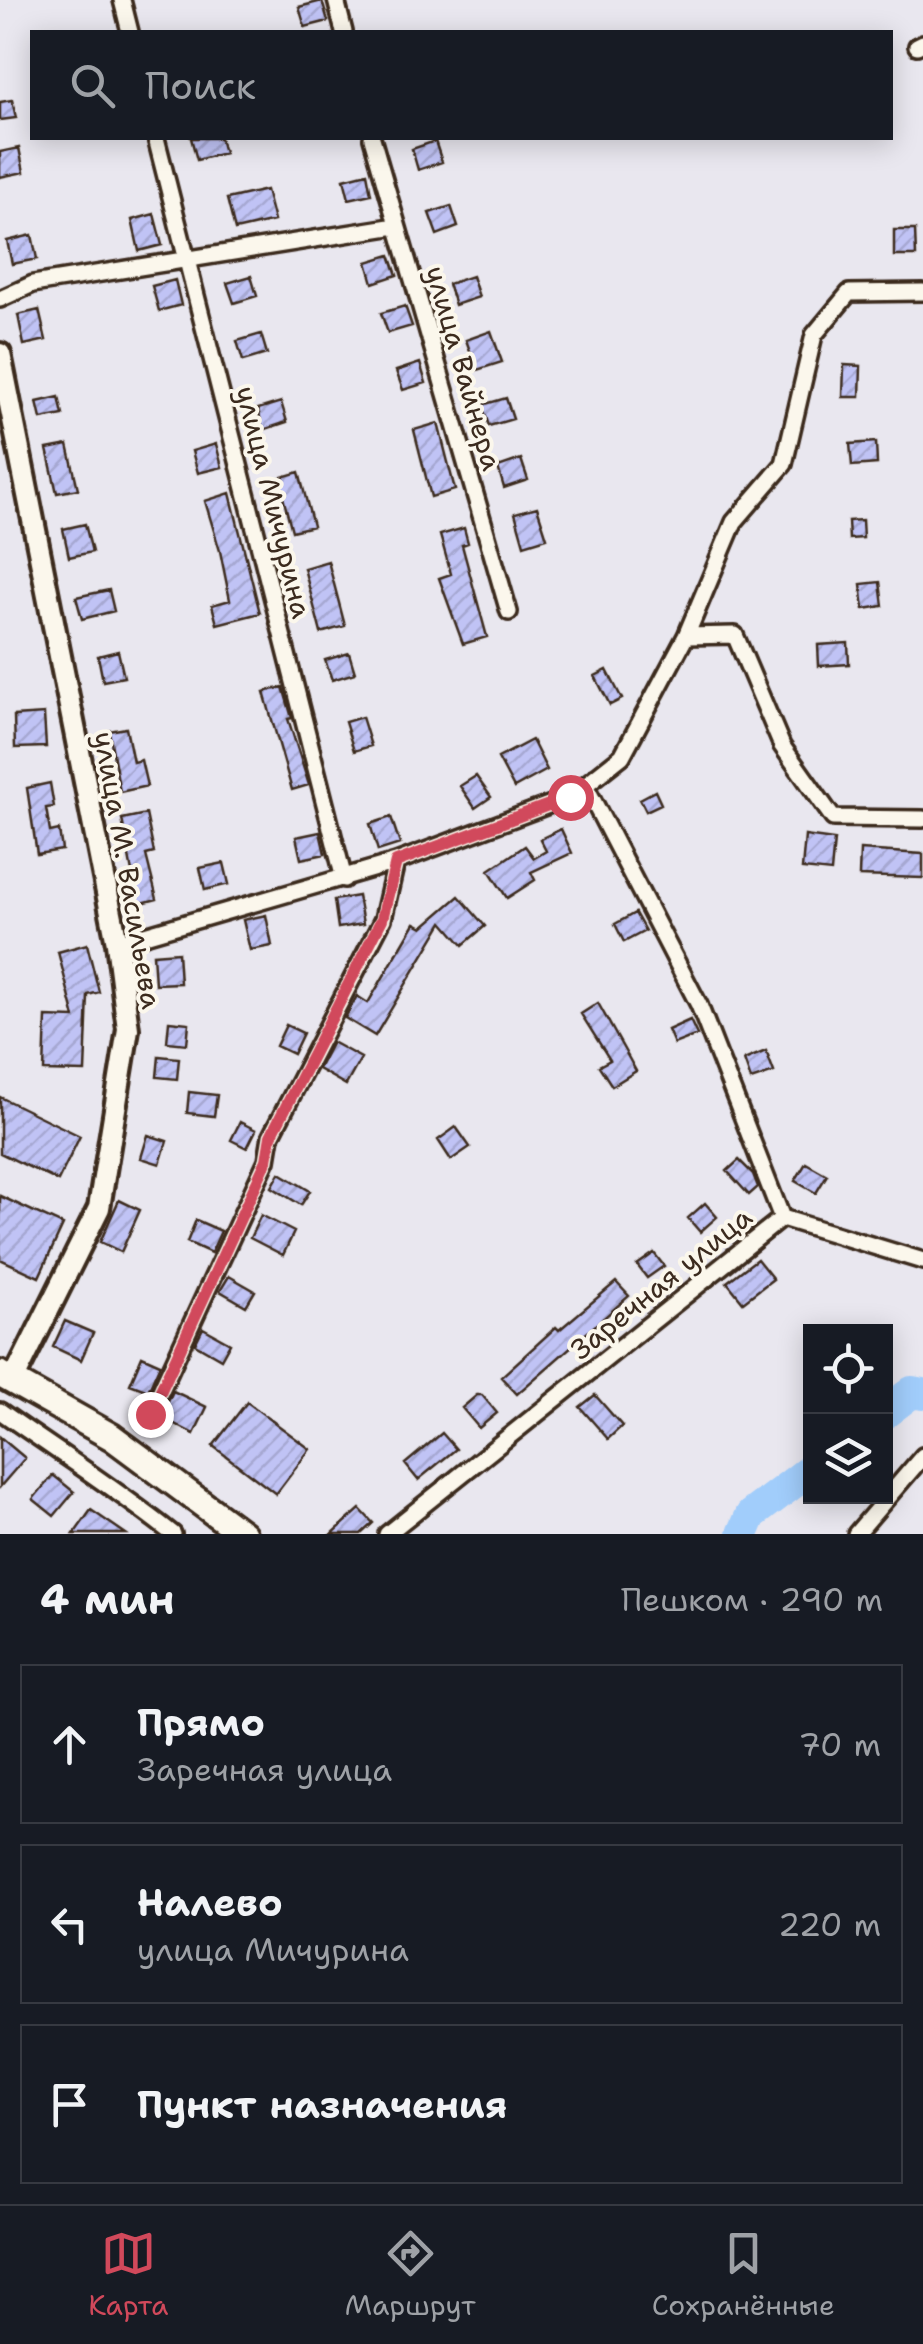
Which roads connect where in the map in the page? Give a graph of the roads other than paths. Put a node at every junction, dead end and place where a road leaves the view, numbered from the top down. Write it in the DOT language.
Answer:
graph roads {
  1 [pos="122,0"];
  2 [pos="336,0"];
  3 [pos="130,30"];
  4 [pos="344,30"];
  5 [pos="157,140"];
  6 [pos="373,140"];
  7 [pos="396,226"];
  8 [pos="187,259"];
  9 [pos="923,292"];
  10 [pos="0,299"];
  11 [pos="0,354"];
  12 [pos="509,612"];
  13 [pos="686,636"];
  14 [pos="585,785"];
  15 [pos="923,819"];
  16 [pos="396,862"];
  17 [pos="344,879"];
  18 [pos="117,943"];
  19 [pos="782,1218"];
  20 [pos="923,1261"];
  21 [pos="6,1378"];
  22 [pos="0,1411"];
  23 [pos="150,1414"];
  24 [pos="923,1456"];
  25 [pos="173,1534"];
  26 [pos="243,1534"];
  27 [pos="387,1534"];
  28 [pos="856,1534"];
  1 -- 3 [label="street"];
  2 -- 4 [label="street"];
  5 -- 8 [label="street, улица Мичурина"];
  6 -- 7 [label="street, улица Вайнера"];
  7 -- 8 [label="street"];
  7 -- 12 [label="street, улица Вайнера"];
  8 -- 10 [label="street"];
  8 -- 17 [label="street, улица Мичурина"];
  9 -- 13 [label="street"];
  11 -- 18 [label="street, улица М. Васильева"];
  13 -- 14 [label="street"];
  13 -- 15 [label="street"];
  14 -- 16 [label="street"];
  14 -- 19 [label="street, Заречная улица"];
  16 -- 17 [label="street"];
  16 -- 23 [label="street"];
  17 -- 18 [label="street"];
  18 -- 21 [label="street, улица М. Васильева"];
  19 -- 20 [label="street"];
  19 -- 27 [label="street, Заречная улица"];
  21 -- 26 [label="main road"];
  22 -- 25 [label="street"];
  24 -- 28 [label="street"];
}
